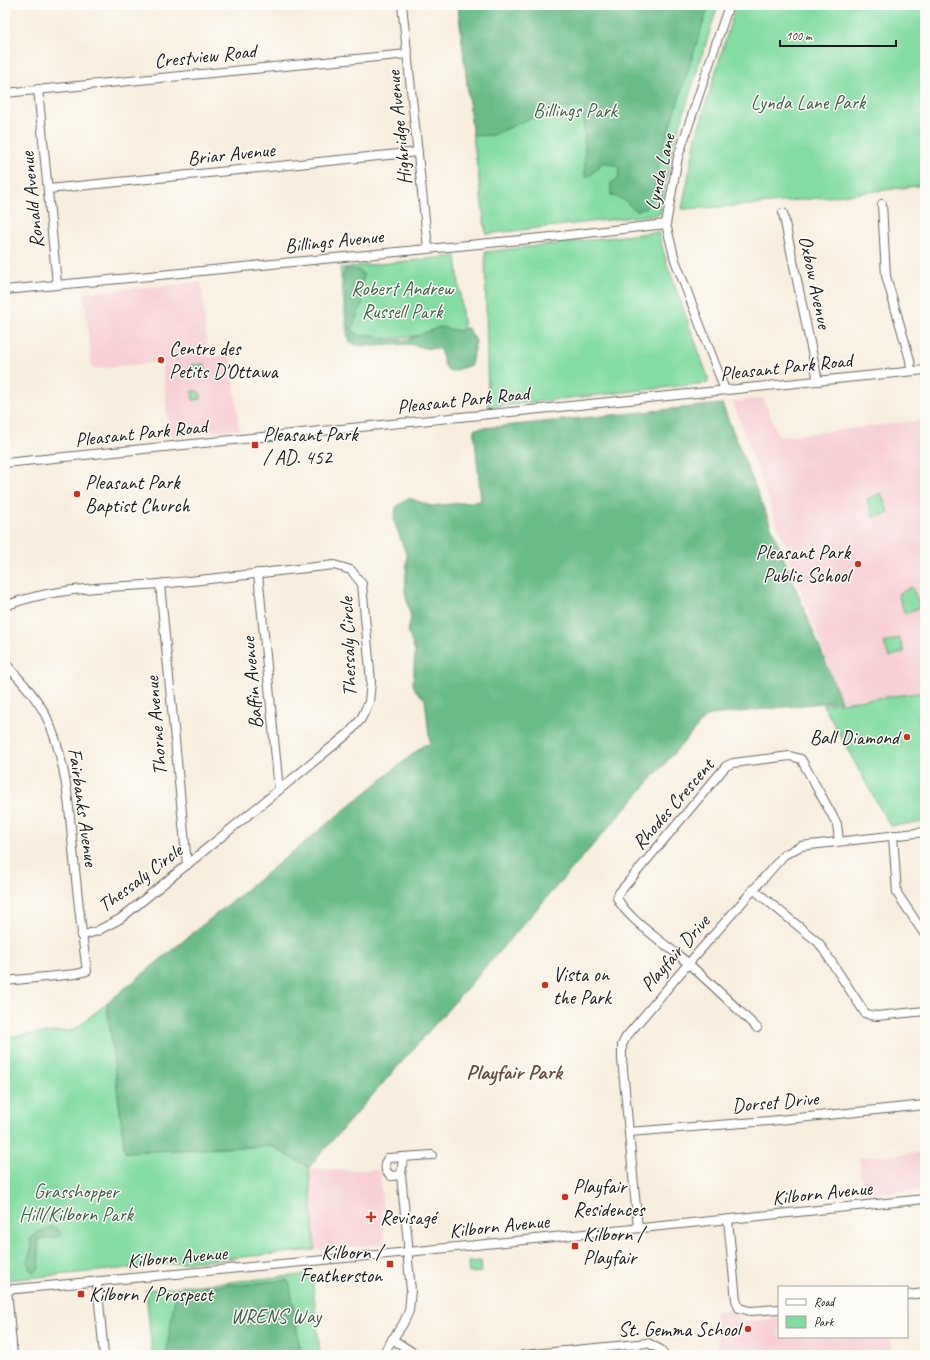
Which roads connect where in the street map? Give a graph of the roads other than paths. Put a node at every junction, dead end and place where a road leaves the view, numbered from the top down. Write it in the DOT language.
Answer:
graph roads {
  1 [pos="402,5"];
  2 [pos="728,5"];
  3 [pos="408,54"];
  4 [pos="38,89"];
  5 [pos="5,93"];
  6 [pos="418,152"];
  7 [pos="48,189"];
  8 [pos="882,204"];
  9 [pos="783,213"];
  10 [pos="666,224"];
  11 [pos="428,248"];
  12 [pos="57,284"];
  13 [pos="5,290"];
  14 [pos="925,370"];
  15 [pos="911,371"];
  16 [pos="818,381"];
  17 [pos="725,390"];
  18 [pos="5,463"];
  19 [pos="258,573"];
  20 [pos="160,584"];
  21 [pos="5,606"];
  22 [pos="5,663"];
  23 [pos="279,790"];
  24 [pos="925,832"];
  25 [pos="893,835"];
  26 [pos="839,840"];
  27 [pos="187,865"];
  28 [pos="753,889"];
  29 [pos="925,935"];
  30 [pos="81,936"];
  31 [pos="688,964"];
  32 [pos="5,981"];
  33 [pos="925,1011"];
  34 [pos="756,1028"];
  35 [pos="925,1105"];
  36 [pos="629,1132"];
  37 [pos="432,1155"];
  38 [pos="403,1158"];
  39 [pos="401,1175"];
  40 [pos="925,1199"];
  41 [pos="728,1220"];
  42 [pos="638,1228"];
  43 [pos="408,1252"];
  44 [pos="98,1282"];
  45 [pos="6,1290"];
  46 [pos="925,1293"];
  47 [pos="908,1295"];
  48 [pos="778,1309"];
  49 [pos="392,1339"];
  50 [pos="13,1355"];
  51 [pos="104,1355"];
  52 [pos="382,1355"];
  53 [pos="416,1355"];
  54 [pos="523,1355"];
  55 [pos="664,1355"];
  1 -- 3 [label="street, Highridge Avenue"];
  2 -- 10 [label="street, Lynda Lane"];
  3 -- 4 [label="street, Crestview Road"];
  3 -- 6 [label="street, Highridge Avenue"];
  4 -- 5 [label="street, Crestview Road"];
  4 -- 7 [label="street, Ronald Avenue"];
  6 -- 7 [label="street, Briar Avenue"];
  6 -- 11 [label="street, Highridge Avenue"];
  7 -- 12 [label="street, Ronald Avenue"];
  8 -- 15 [label="street"];
  9 -- 16 [label="street, Oxbow Avenue"];
  10 -- 11 [label="street, Billings Avenue"];
  10 -- 17 [label="street, Lynda Lane"];
  11 -- 12 [label="street, Billings Avenue"];
  12 -- 13 [label="street, Billings Avenue"];
  14 -- 15 [label="street, Pleasant Park Road"];
  15 -- 16 [label="street, Pleasant Park Road"];
  16 -- 17 [label="street, Pleasant Park Road"];
  17 -- 18 [label="street, Pleasant Park Road"];
  19 -- 20 [label="street, Thessaly Circle"];
  19 -- 23 [label="street, Baffin Avenue"];
  19 -- 23 [label="street, Thessaly Circle"];
  20 -- 21 [label="street, Thessaly Circle"];
  20 -- 27 [label="street, Thorne Avenue"];
  22 -- 30 [label="street, Fairbanks Avenue"];
  23 -- 27 [label="street, Thessaly Circle"];
  24 -- 25 [label="street, Playfair Drive"];
  25 -- 26 [label="street, Playfair Drive"];
  25 -- 29 [label="street"];
  26 -- 28 [label="street, Playfair Drive"];
  26 -- 31 [label="street, Rhodes Crescent"];
  27 -- 30 [label="street, Thessaly Circle"];
  28 -- 31 [label="street, Playfair Drive"];
  28 -- 33 [label="street"];
  30 -- 32 [label="street, Fairbanks Avenue"];
  31 -- 34 [label="street"];
  31 -- 36 [label="street, Playfair Drive"];
  35 -- 36 [label="street, Dorset Drive"];
  36 -- 42 [label="street, Playfair Drive"];
  37 -- 38 [label="street"];
  38 -- 39 [label="street"];
  38 -- 39 [label="street"];
  39 -- 43 [label="street"];
  40 -- 41 [label="street, Kilborn Avenue"];
  41 -- 42 [label="street, Kilborn Avenue"];
  41 -- 48 [label="street"];
  42 -- 43 [label="street, Kilborn Avenue"];
  43 -- 44 [label="street, Kilborn Avenue"];
  43 -- 49 [label="street"];
  44 -- 45 [label="street, Kilborn Avenue"];
  44 -- 51 [label="street"];
  45 -- 50 [label="street"];
  46 -- 47 [label="street"];
  49 -- 52 [label="street"];
  49 -- 53 [label="street"];
  54 -- 55 [label="street"];
}
